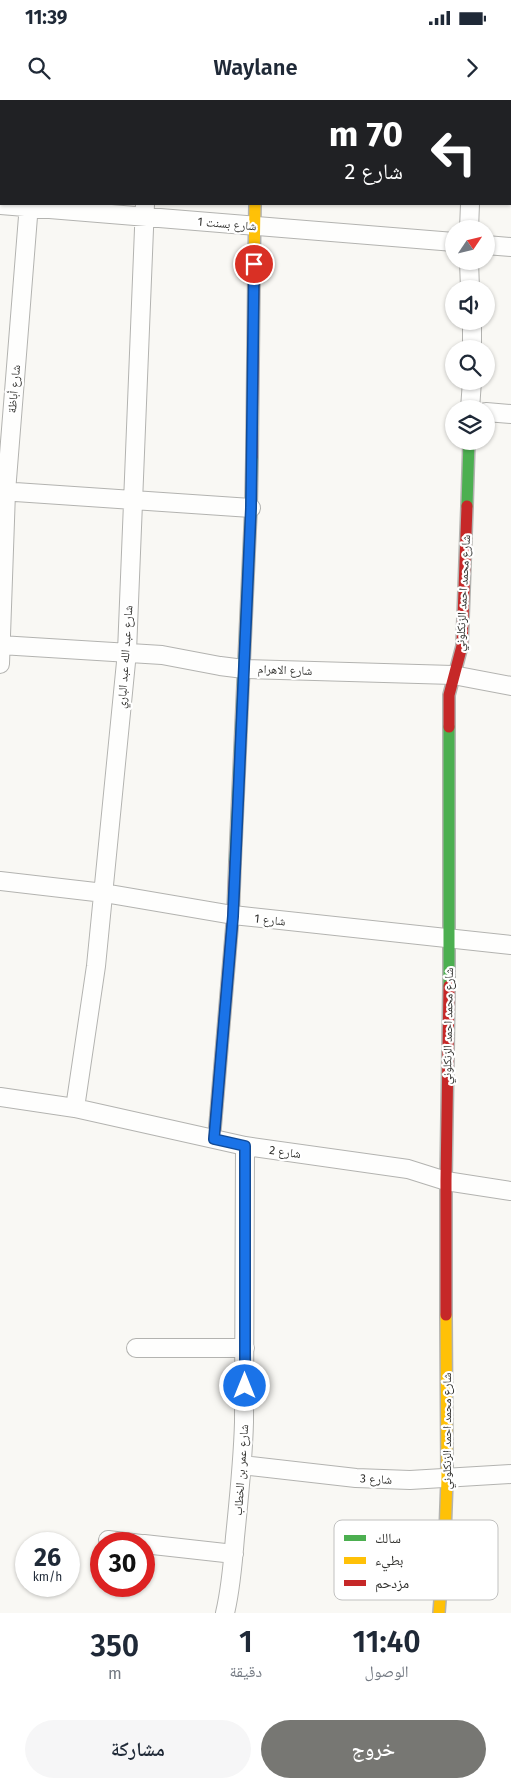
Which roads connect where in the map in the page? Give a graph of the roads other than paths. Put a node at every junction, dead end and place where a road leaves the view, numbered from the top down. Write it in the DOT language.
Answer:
graph roads {
  1 [pos="0,205"];
  2 [pos="255,205"];
  3 [pos="470,205"];
  4 [pos="28,206"];
  5 [pos="145,210"];
  6 [pos="469,220"];
  7 [pos="255,227"];
  8 [pos="445,241"];
  9 [pos="495,245"];
  10 [pos="511,247"];
  11 [pos="495,413"];
  12 [pos="511,414"];
  13 [pos="469,450"];
  14 [pos="3,491"];
  15 [pos="133,500"];
  16 [pos="251,508"];
  17 [pos="1,645"];
  18 [pos="127,652"];
  19 [pos="0,664"];
  20 [pos="244,669"];
  21 [pos="453,675"];
  22 [pos="511,686"];
  23 [pos="0,880"];
  24 [pos="104,893"];
  25 [pos="233,916"];
  26 [pos="450,939"];
  27 [pos="511,945"];
  28 [pos="0,1097"];
  29 [pos="75,1108"];
  30 [pos="214,1139"];
  31 [pos="245,1146"];
  32 [pos="446,1181"];
  33 [pos="511,1191"];
  34 [pos="136,1348"];
  35 [pos="245,1348"];
  36 [pos="242,1465"];
  37 [pos="511,1474"];
  38 [pos="447,1478"];
  39 [pos="446,1520"];
  40 [pos="155,1545"];
  41 [pos="234,1554"];
  42 [pos="440,1600"];
  43 [pos="225,1613"];
  44 [pos="439,1613"];
  1 -- 4 [label="street, شارع بسنت 1"];
  2 -- 7 [label="street"];
  3 -- 6 [label="street"];
  4 -- 5 [label="street, شارع بسنت 1"];
  4 -- 14 [label="street, شارع أباظة"];
  5 -- 7 [label="street, شارع بسنت 1"];
  5 -- 15 [label="street, شارع عبد الله عبد الباري"];
  7 -- 8 [label="street, شارع بسنت 1"];
  7 -- 16 [label="street"];
  9 -- 10 [label="street"];
  11 -- 12 [label="street"];
  13 -- 21 [label="street, شارع محمد احمد الزنكلوني"];
  14 -- 15 [label="street"];
  14 -- 17 [label="street, شارع أباظة"];
  15 -- 16 [label="street"];
  15 -- 18 [label="street, شارع عبد الله عبد الباري"];
  16 -- 20 [label="street"];
  17 -- 18 [label="street, شارع الاهرام"];
  17 -- 19 [label="street, شارع أباظة"];
  18 -- 20 [label="street, شارع الاهرام"];
  18 -- 24 [label="street, شارع عبد الله عبد الباري"];
  20 -- 21 [label="street, شارع الاهرام"];
  20 -- 25 [label="street"];
  21 -- 22 [label="street, شارع الاهرام"];
  21 -- 26 [label="street, شارع محمد احمد الزنكلوني"];
  23 -- 24 [label="street, شارع 1"];
  24 -- 25 [label="street, شارع 1"];
  24 -- 29 [label="street, شارع عبد الله عبد الباري"];
  25 -- 26 [label="street, شارع 1"];
  25 -- 30 [label="street"];
  26 -- 27 [label="street, شارع 1"];
  26 -- 32 [label="street, شارع محمد احمد الزنكلوني"];
  28 -- 29 [label="street, شارع 2"];
  29 -- 30 [label="street, شارع 2"];
  30 -- 31 [label="street, شارع 2"];
  31 -- 32 [label="street, شارع 2"];
  31 -- 35 [label="street, شارع عمر بن الخطاب"];
  32 -- 33 [label="street, شارع 2"];
  32 -- 38 [label="street, شارع محمد احمد الزنكلوني"];
  34 -- 35 [label="street"];
  35 -- 36 [label="street, شارع عمر بن الخطاب"];
  36 -- 38 [label="street, شارع 3"];
  36 -- 41 [label="street, شارع عمر بن الخطاب"];
  37 -- 38 [label="street, شارع 3"];
  38 -- 39 [label="street, شارع محمد احمد الزنكلوني"];
  40 -- 41 [label="street"];
  41 -- 43 [label="street, شارع عمر بن الخطاب"];
  42 -- 44 [label="street, شارع محمد احمد الزنكلوني"];
}
